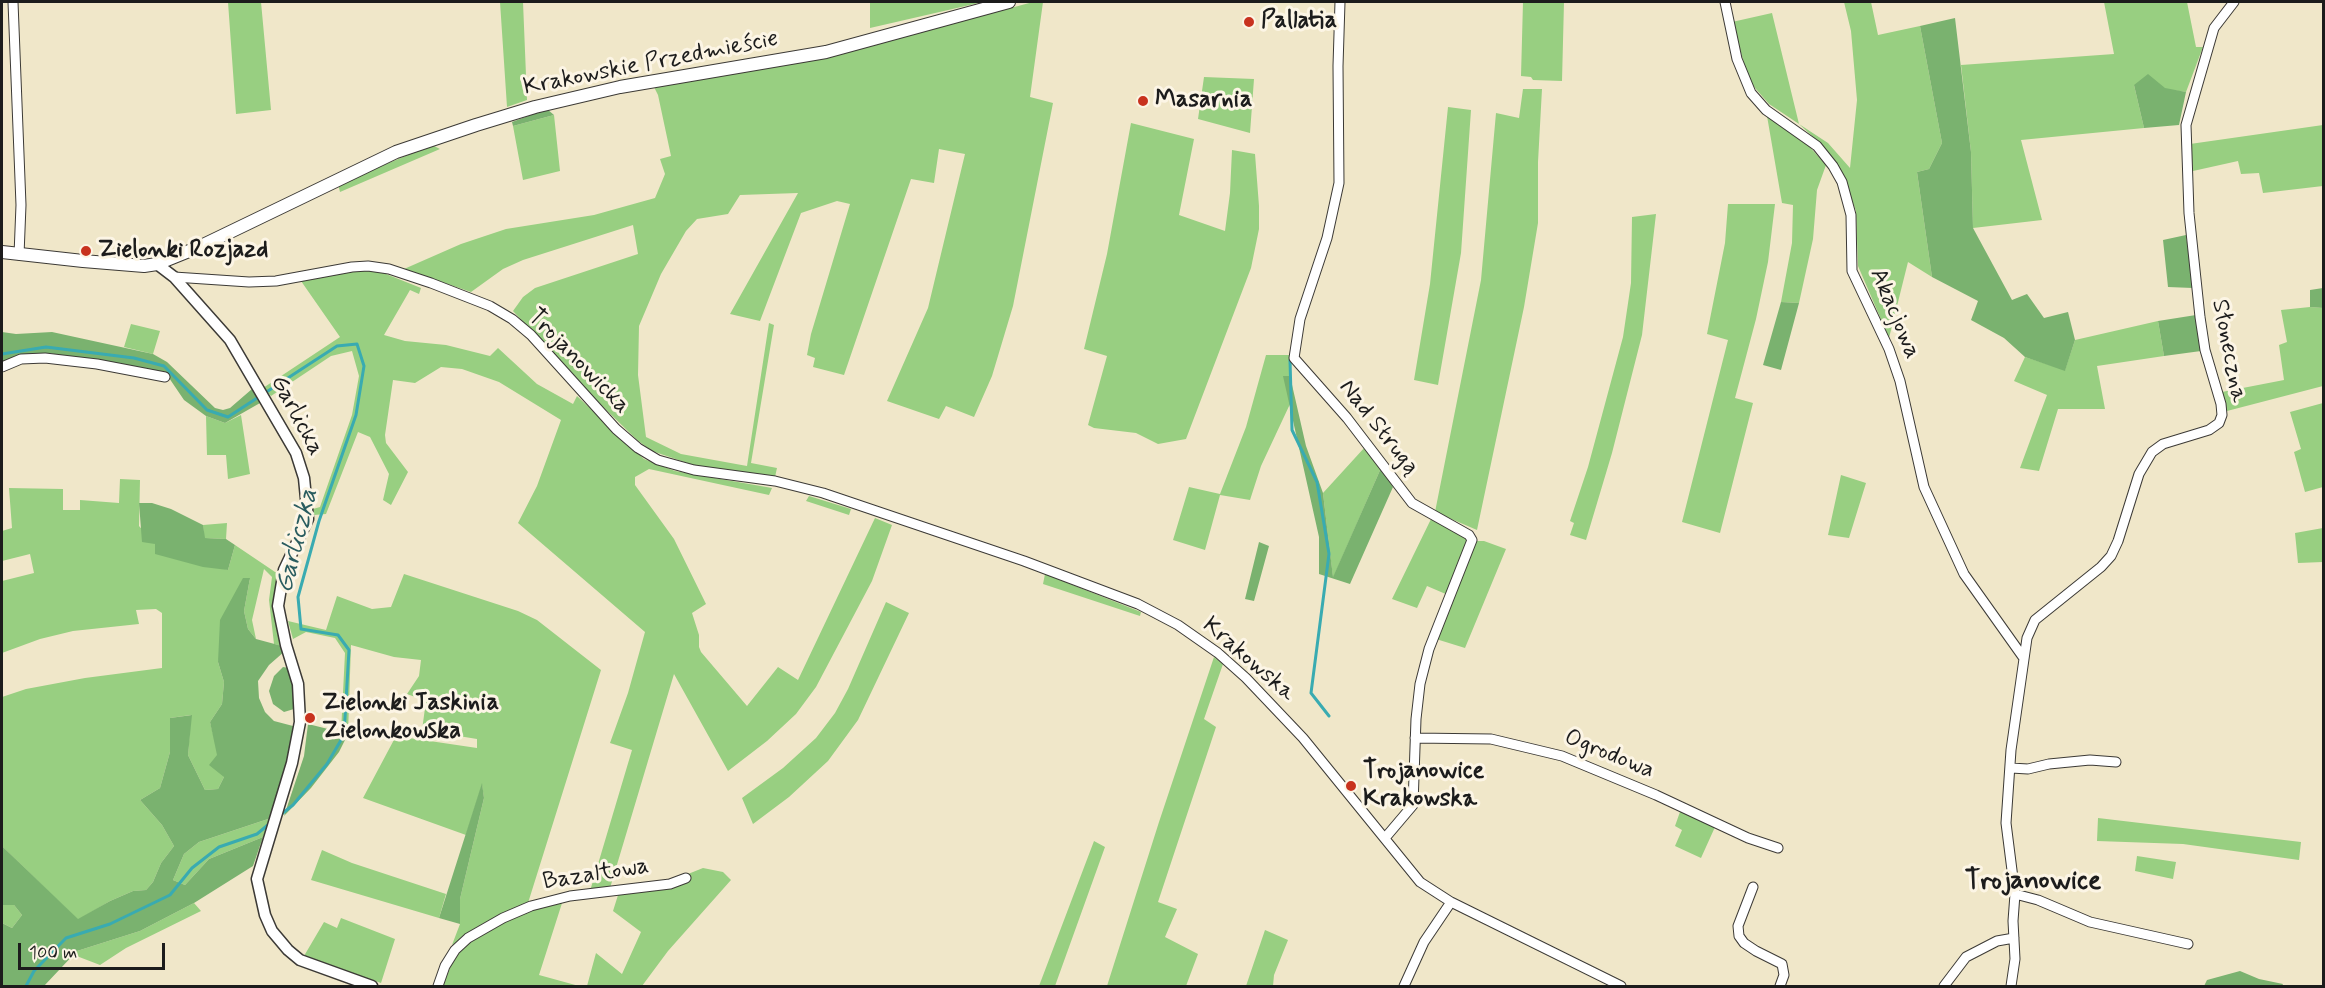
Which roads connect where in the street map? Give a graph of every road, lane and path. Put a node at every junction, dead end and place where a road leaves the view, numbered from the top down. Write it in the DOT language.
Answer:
graph roads {
  1 [pos="14,2"];
  2 [pos="1010,2"];
  3 [pos="1340,2"];
  4 [pos="1725,2"];
  5 [pos="2234,2"];
  6 [pos="2,252"];
  7 [pos="19,255"];
  8 [pos="157,264"];
  9 [pos="174,277"];
  10 [pos="2,368"];
  11 [pos="165,377"];
  12 [pos="775,480"];
  13 [pos="2023,657"];
  14 [pos="1415,738"];
  15 [pos="2116,762"];
  16 [pos="2011,768"];
  17 [pos="1384,838"];
  18 [pos="1778,848"];
  19 [pos="686,878"];
  20 [pos="1753,887"];
  21 [pos="2015,894"];
  22 [pos="1451,902"];
  23 [pos="2014,938"];
  24 [pos="2188,944"];
  25 [pos="372,987"];
  26 [pos="438,987"];
  27 [pos="1404,987"];
  28 [pos="1621,987"];
  29 [pos="1780,987"];
  30 [pos="1944,987"];
  31 [pos="2011,987"];
  1 -- 7 [label="street"];
  2 -- 8 [label="main road, Krakowskie Przedmieście"];
  3 -- 14 [label="street, Nad Strugą"];
  4 -- 13 [label="street, Akacjowa"];
  5 -- 13 [label="street, Słoneczna"];
  6 -- 7 [label="main road, Krakowskie Przedmieście"];
  7 -- 8 [label="main road, Krakowskie Przedmieście"];
  8 -- 9 [label="street, Garlicka"];
  9 -- 12 [label="street, Trojanowicka"];
  9 -- 25 [label="street, Garlicka"];
  10 -- 11 [label="street"];
  12 -- 17 [label="street, Krakowska"];
  13 -- 16 [label="street, Słoneczna"];
  14 -- 17 [label="street, Nad Strugą"];
  14 -- 18 [label="street, Ogrodowa"];
  15 -- 16 [label="street"];
  16 -- 21 [label="street, Słoneczna"];
  17 -- 22 [label="street, Krakowska"];
  19 -- 26 [label="street, Bazaltowa"];
  20 -- 29 [label="street"];
  21 -- 23 [label="street, Słoneczna"];
  21 -- 24 [label="street"];
  22 -- 27 [label="street"];
  22 -- 28 [label="street, Krakowska"];
  23 -- 30 [label="street"];
  23 -- 31 [label="street, Słoneczna"];
}
